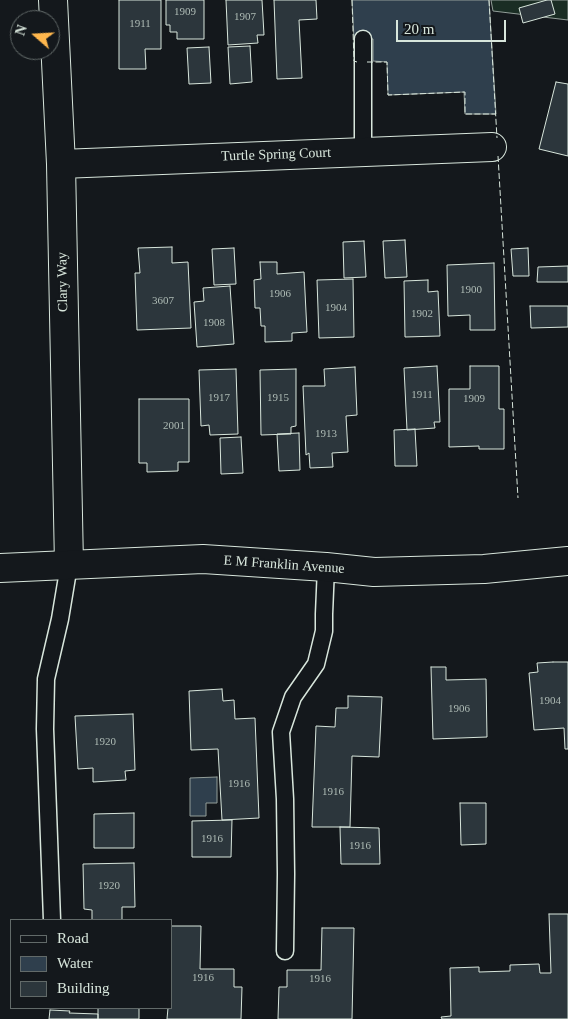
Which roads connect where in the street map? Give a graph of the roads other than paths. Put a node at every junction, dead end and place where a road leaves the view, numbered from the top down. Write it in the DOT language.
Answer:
graph roads {
  1 [pos="54,0"];
  2 [pos="363,39"];
  3 [pos="492,147"];
  4 [pos="363,152"];
  5 [pos="61,164"];
  6 [pos="568,561"];
  7 [pos="69,565"];
  8 [pos="326,567"];
  9 [pos="0,568"];
  10 [pos="52,919"];
  11 [pos="285,951"];
  1 -- 5 [label="street, Clary Way"];
  2 -- 4 [label="lane"];
  3 -- 4 [label="street, Turtle Spring Court"];
  4 -- 5 [label="street, Turtle Spring Court"];
  5 -- 7 [label="street, Clary Way"];
  6 -- 8 [label="street, E M Franklin Avenue"];
  7 -- 8 [label="street, E M Franklin Avenue"];
  7 -- 9 [label="street, E M Franklin Avenue"];
  7 -- 10 [label="lane"];
  8 -- 11 [label="lane"];
}
